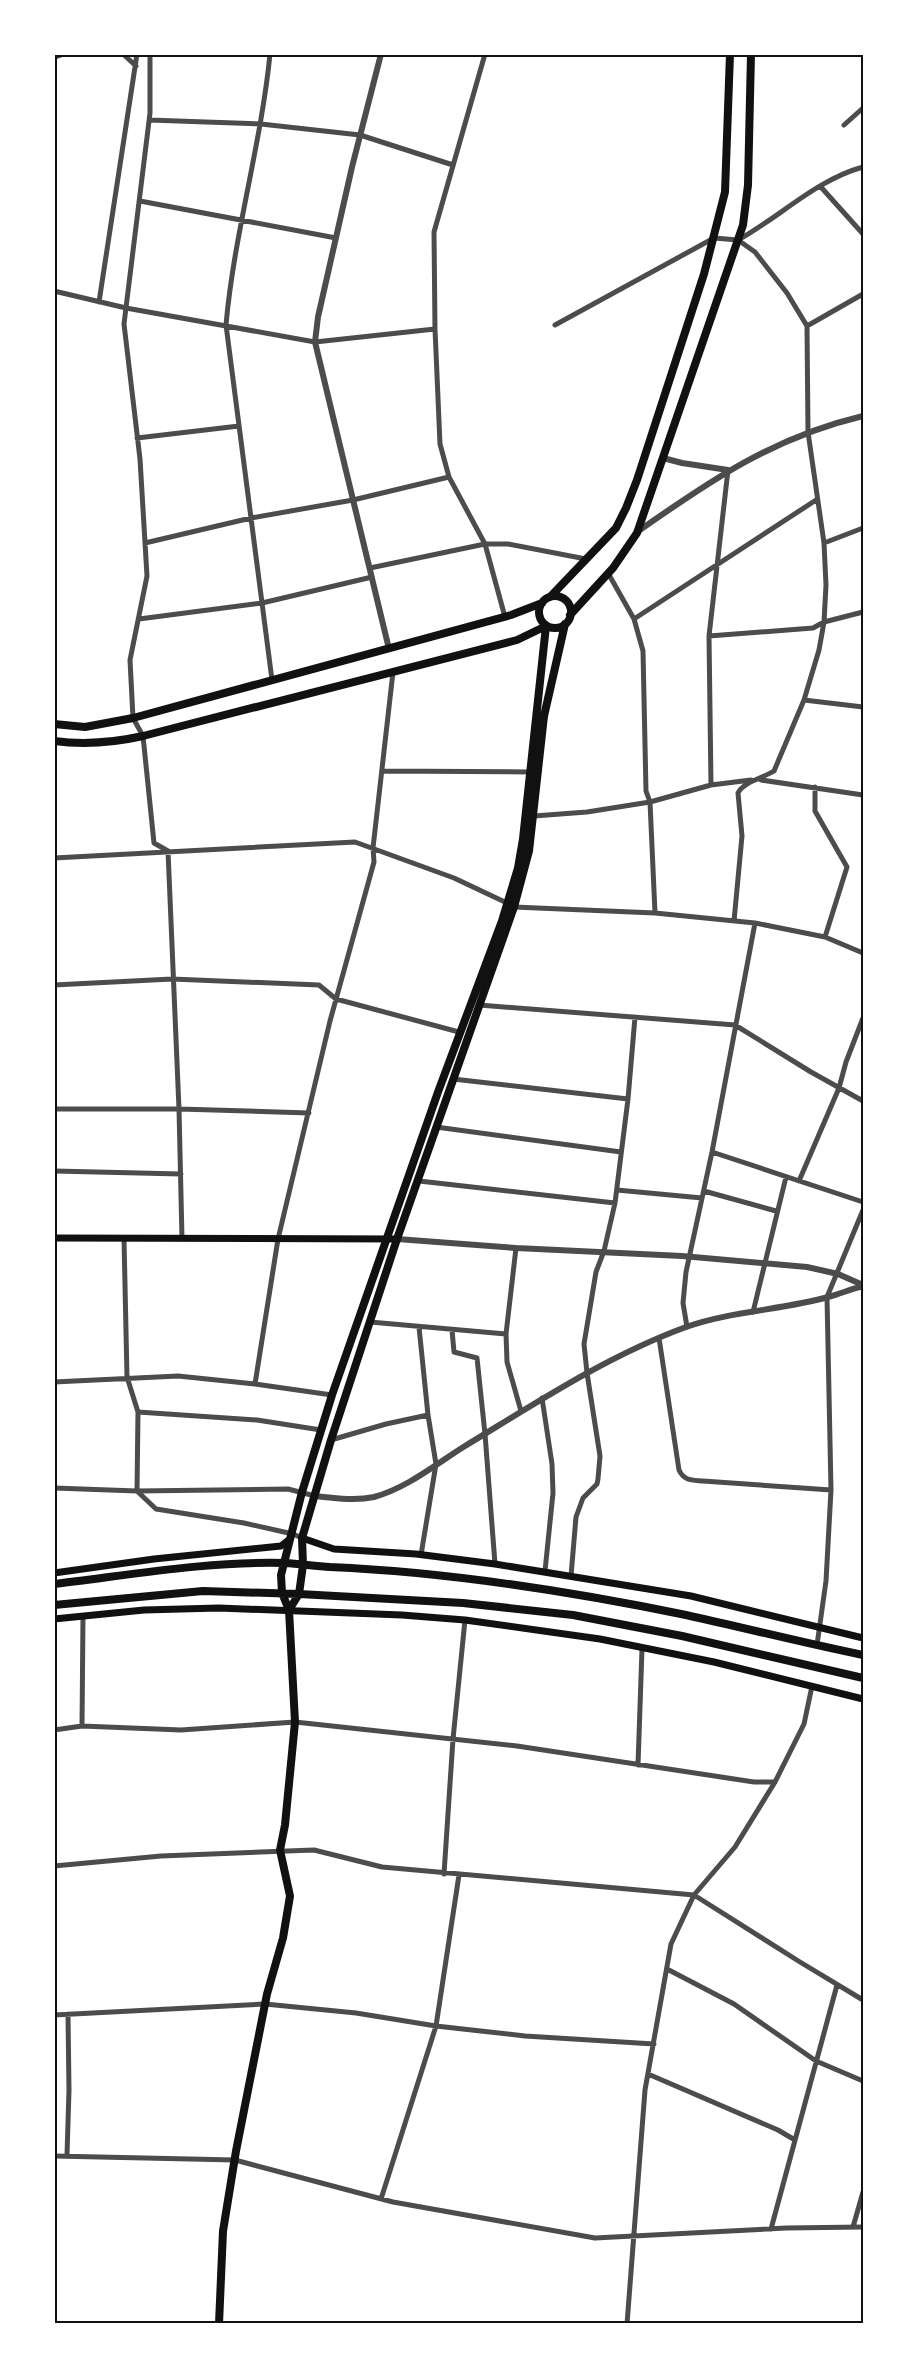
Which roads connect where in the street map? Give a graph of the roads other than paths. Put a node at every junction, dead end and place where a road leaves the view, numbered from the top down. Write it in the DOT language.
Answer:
graph roads {
  1 [pos="62,54"];
  2 [pos="123,54"];
  3 [pos="137,54"];
  4 [pos="150,54"];
  5 [pos="270,54"];
  6 [pos="381,54"];
  7 [pos="485,54"];
  8 [pos="730,54"];
  9 [pos="751,54"];
  10 [pos="54,57"];
  11 [pos="136,66"];
  12 [pos="863,108"];
  13 [pos="149,120"];
  14 [pos="261,124"];
  15 [pos="844,125"];
  16 [pos="360,135"];
  17 [pos="453,165"];
  18 [pos="863,167"];
  19 [pos="820,186"];
  20 [pos="140,201"];
  21 [pos="242,220"];
  22 [pos="862,231"];
  23 [pos="336,238"];
  24 [pos="714,238"];
  25 [pos="738,240"];
  26 [pos="54,291"];
  27 [pos="863,294"];
  28 [pos="99,302"];
  29 [pos="126,308"];
  30 [pos="226,325"];
  31 [pos="555,325"];
  32 [pos="807,326"];
  33 [pos="435,329"];
  34 [pos="315,342"];
  35 [pos="863,417"];
  36 [pos="239,426"];
  37 [pos="808,432"];
  38 [pos="137,438"];
  39 [pos="663,458"];
  40 [pos="728,470"];
  41 [pos="449,477"];
  42 [pos="353,500"];
  43 [pos="816,500"];
  44 [pos="251,518"];
  45 [pos="863,528"];
  46 [pos="637,533"];
  47 [pos="145,543"];
  48 [pos="824,543"];
  49 [pos="485,544"];
  50 [pos="588,560"];
  51 [pos="717,564"];
  52 [pos="370,568"];
  53 [pos="608,573"];
  54 [pos="372,577"];
  55 [pos="550,597"];
  56 [pos="262,603"];
  57 [pos="542,603"];
  58 [pos="863,612"];
  59 [pos="570,615"];
  60 [pos="506,617"];
  61 [pos="139,619"];
  62 [pos="634,619"];
  63 [pos="824,622"];
  64 [pos="565,624"];
  65 [pos="546,626"];
  66 [pos="709,636"];
  67 [pos="389,648"];
  68 [pos="393,672"];
  69 [pos="272,680"];
  70 [pos="804,700"];
  71 [pos="863,707"];
  72 [pos="133,718"];
  73 [pos="54,724"];
  74 [pos="142,736"];
  75 [pos="54,741"];
  76 [pos="382,771"];
  77 [pos="530,772"];
  78 [pos="758,780"];
  79 [pos="711,785"];
  80 [pos="814,787"];
  81 [pos="863,795"];
  82 [pos="650,802"];
  83 [pos="534,816"];
  84 [pos="373,848"];
  85 [pos="168,851"];
  86 [pos="54,858"];
  87 [pos="511,905"];
  88 [pos="655,913"];
  89 [pos="734,921"];
  90 [pos="755,923"];
  91 [pos="825,937"];
  92 [pos="863,953"];
  93 [pos="172,979"];
  94 [pos="54,985"];
  95 [pos="336,999"];
  96 [pos="480,1005"];
  97 [pos="635,1017"];
  98 [pos="863,1018"];
  99 [pos="735,1025"];
  100 [pos="459,1032"];
  101 [pos="453,1079"];
  102 [pos="839,1088"];
  103 [pos="628,1099"];
  104 [pos="863,1101"];
  105 [pos="54,1109"];
  106 [pos="179,1109"];
  107 [pos="309,1113"];
  108 [pos="436,1127"];
  109 [pos="621,1152"];
  110 [pos="712,1152"];
  111 [pos="54,1171"];
  112 [pos="181,1174"];
  113 [pos="786,1177"];
  114 [pos="419,1181"];
  115 [pos="799,1181"];
  116 [pos="617,1190"];
  117 [pos="703,1194"];
  118 [pos="863,1202"];
  119 [pos="615,1203"];
  120 [pos="863,1210"];
  121 [pos="776,1211"];
  122 [pos="54,1238"];
  123 [pos="124,1239"];
  124 [pos="182,1239"];
  125 [pos="278,1239"];
  126 [pos="392,1239"];
  127 [pos="516,1248"];
  128 [pos="604,1251"];
  129 [pos="690,1256"];
  130 [pos="764,1263"];
  131 [pos="838,1274"];
  132 [pos="863,1286"];
  133 [pos="827,1297"];
  134 [pos="753,1312"];
  135 [pos="370,1322"];
  136 [pos="687,1327"];
  137 [pos="419,1328"];
  138 [pos="452,1330"];
  139 [pos="506,1334"];
  140 [pos="659,1338"];
  141 [pos="587,1373"];
  142 [pos="128,1377"];
  143 [pos="54,1382"];
  144 [pos="255,1384"];
  145 [pos="332,1395"];
  146 [pos="542,1398"];
  147 [pos="521,1411"];
  148 [pos="138,1412"];
  149 [pos="428,1415"];
  150 [pos="321,1430"];
  151 [pos="485,1434"];
  152 [pos="331,1440"];
  153 [pos="436,1464"];
  154 [pos="54,1488"];
  155 [pos="831,1490"];
  156 [pos="137,1491"];
  157 [pos="302,1492"];
  158 [pos="315,1496"];
  159 [pos="292,1534"];
  160 [pos="302,1538"];
  161 [pos="421,1555"];
  162 [pos="284,1563"];
  163 [pos="495,1564"];
  164 [pos="303,1565"];
  165 [pos="545,1571"];
  166 [pos="54,1573"];
  167 [pos="571,1576"];
  168 [pos="54,1584"];
  169 [pos="282,1593"];
  170 [pos="299,1594"];
  171 [pos="54,1605"];
  172 [pos="289,1610"];
  173 [pos="83,1616"];
  174 [pos="54,1618"];
  175 [pos="465,1620"];
  176 [pos="819,1627"];
  177 [pos="863,1638"];
  178 [pos="817,1645"];
  179 [pos="642,1649"];
  180 [pos="863,1656"];
  181 [pos="863,1678"];
  182 [pos="812,1686"];
  183 [pos="863,1699"];
  184 [pos="295,1722"];
  185 [pos="82,1726"];
  186 [pos="54,1730"];
  187 [pos="453,1739"];
  188 [pos="638,1765"];
  189 [pos="775,1782"];
  190 [pos="280,1850"];
  191 [pos="54,1866"];
  192 [pos="444,1874"];
  193 [pos="459,1875"];
  194 [pos="694,1895"];
  195 [pos="667,1969"];
  196 [pos="837,1985"];
  197 [pos="863,2000"];
  198 [pos="265,2004"];
  199 [pos="68,2014"];
  200 [pos="54,2015"];
  201 [pos="435,2026"];
  202 [pos="654,2044"];
  203 [pos="816,2061"];
  204 [pos="648,2074"];
  205 [pos="863,2081"];
  206 [pos="795,2140"];
  207 [pos="67,2155"];
  208 [pos="54,2156"];
  209 [pos="235,2160"];
  210 [pos="863,2192"];
  211 [pos="381,2199"];
  212 [pos="863,2227"];
  213 [pos="853,2228"];
  214 [pos="771,2229"];
  215 [pos="634,2237"];
  216 [pos="219,2324"];
  217 [pos="627,2324"];
  1 -- 10 [label="street"];
  2 -- 11 [label="street"];
  3 -- 11 [label="street"];
  4 -- 13 [label="street"];
  5 -- 14 [label="street"];
  6 -- 16 [label="street"];
  7 -- 17 [label="street"];
  8 -- 24 [label="main road"];
  9 -- 25 [label="main road"];
  11 -- 28 [label="street"];
  12 -- 15 [label="street"];
  13 -- 14 [label="street"];
  13 -- 20 [label="street"];
  14 -- 16 [label="street"];
  14 -- 21 [label="street"];
  16 -- 17 [label="street"];
  16 -- 23 [label="street"];
  17 -- 33 [label="street"];
  18 -- 19 [label="street"];
  19 -- 22 [label="street"];
  19 -- 25 [label="street"];
  20 -- 21 [label="street"];
  20 -- 29 [label="street"];
  21 -- 23 [label="street"];
  21 -- 30 [label="street"];
  23 -- 34 [label="street"];
  24 -- 25 [label="street"];
  24 -- 31 [label="street"];
  24 -- 50 [label="main road"];
  25 -- 32 [label="street"];
  25 -- 39 [label="main road"];
  26 -- 28 [label="street"];
  27 -- 32 [label="street"];
  28 -- 29 [label="street"];
  29 -- 30 [label="street"];
  29 -- 38 [label="street"];
  30 -- 34 [label="street"];
  30 -- 36 [label="street"];
  32 -- 37 [label="street"];
  33 -- 34 [label="street"];
  33 -- 41 [label="street"];
  34 -- 42 [label="street"];
  35 -- 37 [label="street"];
  36 -- 38 [label="street"];
  36 -- 44 [label="street"];
  37 -- 40 [label="street"];
  37 -- 43 [label="street"];
  38 -- 47 [label="street"];
  39 -- 40 [label="street"];
  39 -- 46 [label="main road"];
  40 -- 46 [label="street"];
  40 -- 51 [label="street"];
  41 -- 42 [label="street"];
  41 -- 49 [label="street"];
  42 -- 44 [label="street"];
  42 -- 52 [label="street"];
  43 -- 48 [label="street"];
  43 -- 51 [label="street"];
  44 -- 47 [label="street"];
  44 -- 56 [label="street"];
  45 -- 48 [label="street"];
  46 -- 53 [label="main road"];
  47 -- 61 [label="street"];
  48 -- 63 [label="street"];
  49 -- 50 [label="street"];
  49 -- 52 [label="street"];
  49 -- 60 [label="street"];
  50 -- 55 [label="main road"];
  51 -- 62 [label="street"];
  51 -- 66 [label="street"];
  52 -- 54 [label="street"];
  53 -- 59 [label="main road"];
  53 -- 62 [label="street"];
  54 -- 56 [label="street"];
  54 -- 67 [label="street"];
  55 -- 57 [label="main road"];
  55 -- 59 [label="main road"];
  56 -- 61 [label="street"];
  56 -- 69 [label="street"];
  57 -- 60 [label="main road"];
  57 -- 65 [label="main road"];
  58 -- 63 [label="street"];
  59 -- 64 [label="main road"];
  60 -- 67 [label="main road"];
  61 -- 72 [label="street"];
  62 -- 82 [label="street"];
  63 -- 66 [label="street"];
  63 -- 70 [label="street"];
  64 -- 65 [label="main road"];
  64 -- 83 [label="main road"];
  65 -- 68 [label="main road"];
  65 -- 77 [label="main road"];
  66 -- 79 [label="street"];
  67 -- 69 [label="main road"];
  68 -- 74 [label="main road"];
  68 -- 76 [label="street"];
  69 -- 72 [label="main road"];
  70 -- 71 [label="street"];
  70 -- 78 [label="street"];
  72 -- 73 [label="main road"];
  72 -- 74 [label="street"];
  74 -- 75 [label="main road"];
  74 -- 85 [label="street"];
  76 -- 77 [label="street"];
  76 -- 84 [label="street"];
  77 -- 87 [label="main road"];
  78 -- 79 [label="street"];
  78 -- 80 [label="street"];
  78 -- 89 [label="street"];
  79 -- 82 [label="street"];
  80 -- 81 [label="street"];
  80 -- 91 [label="street"];
  82 -- 83 [label="street"];
  82 -- 88 [label="street"];
  83 -- 87 [label="main road"];
  84 -- 85 [label="street"];
  84 -- 87 [label="street"];
  84 -- 95 [label="street"];
  85 -- 86 [label="street"];
  85 -- 93 [label="street"];
  87 -- 88 [label="street"];
  87 -- 96 [label="main road"];
  87 -- 100 [label="main road"];
  88 -- 89 [label="street"];
  89 -- 90 [label="street"];
  90 -- 91 [label="street"];
  90 -- 99 [label="street"];
  91 -- 92 [label="street"];
  93 -- 94 [label="street"];
  93 -- 95 [label="street"];
  93 -- 106 [label="street"];
  95 -- 100 [label="street"];
  95 -- 107 [label="street"];
  96 -- 97 [label="street"];
  96 -- 101 [label="main road"];
  97 -- 99 [label="street"];
  97 -- 103 [label="street"];
  98 -- 102 [label="street"];
  99 -- 102 [label="street"];
  99 -- 110 [label="street"];
  100 -- 126 [label="main road"];
  101 -- 103 [label="street"];
  101 -- 108 [label="main road"];
  102 -- 104 [label="street"];
  102 -- 115 [label="street"];
  103 -- 109 [label="street"];
  105 -- 106 [label="street"];
  106 -- 107 [label="street"];
  106 -- 112 [label="street"];
  107 -- 125 [label="street"];
  108 -- 109 [label="street"];
  108 -- 114 [label="main road"];
  109 -- 116 [label="street"];
  110 -- 113 [label="street"];
  110 -- 117 [label="street"];
  111 -- 112 [label="street"];
  112 -- 124 [label="street"];
  113 -- 115 [label="street"];
  113 -- 121 [label="street"];
  114 -- 119 [label="street"];
  114 -- 126 [label="main road"];
  115 -- 118 [label="street"];
  116 -- 117 [label="street"];
  116 -- 119 [label="street"];
  117 -- 121 [label="street"];
  117 -- 129 [label="street"];
  119 -- 128 [label="street"];
  120 -- 131 [label="street"];
  121 -- 130 [label="street"];
  122 -- 123 [label="main road"];
  123 -- 124 [label="main road"];
  123 -- 142 [label="street"];
  124 -- 125 [label="main road"];
  125 -- 126 [label="main road"];
  125 -- 144 [label="street"];
  126 -- 127 [label="street"];
  126 -- 135 [label="main road"];
  126 -- 145 [label="main road"];
  127 -- 128 [label="street"];
  127 -- 139 [label="street"];
  128 -- 129 [label="street"];
  128 -- 141 [label="street"];
  129 -- 130 [label="street"];
  129 -- 136 [label="street"];
  130 -- 131 [label="street"];
  130 -- 134 [label="street"];
  131 -- 132 [label="street"];
  131 -- 133 [label="street"];
  132 -- 133 [label="street"];
  133 -- 134 [label="street"];
  133 -- 155 [label="street"];
  134 -- 136 [label="street"];
  135 -- 137 [label="street"];
  135 -- 152 [label="main road"];
  136 -- 140 [label="street"];
  137 -- 138 [label="street"];
  137 -- 149 [label="street"];
  138 -- 139 [label="street"];
  138 -- 151 [label="street"];
  139 -- 147 [label="street"];
  140 -- 141 [label="street"];
  140 -- 155 [label="street"];
  141 -- 146 [label="street"];
  141 -- 167 [label="street"];
  142 -- 143 [label="street"];
  142 -- 144 [label="street"];
  142 -- 148 [label="street"];
  144 -- 145 [label="street"];
  145 -- 150 [label="main road"];
  146 -- 147 [label="street"];
  146 -- 165 [label="street"];
  147 -- 151 [label="street"];
  148 -- 150 [label="street"];
  148 -- 156 [label="street"];
  149 -- 152 [label="street"];
  149 -- 153 [label="street"];
  150 -- 157 [label="main road"];
  151 -- 153 [label="street"];
  151 -- 163 [label="street"];
  152 -- 158 [label="main road"];
  153 -- 158 [label="street"];
  153 -- 161 [label="street"];
  154 -- 156 [label="street"];
  155 -- 176 [label="street"];
  156 -- 157 [label="street"];
  156 -- 159 [label="street"];
  157 -- 158 [label="street"];
  157 -- 159 [label="main road"];
  158 -- 160 [label="main road"];
  159 -- 160 [label="street"];
  159 -- 162 [label="main road"];
  159 -- 166 [label="main road"];
  160 -- 161 [label="main road"];
  160 -- 164 [label="main road"];
  161 -- 163 [label="main road"];
  162 -- 164 [label="main road"];
  162 -- 168 [label="main road"];
  162 -- 169 [label="main road"];
  163 -- 165 [label="main road"];
  164 -- 170 [label="main road"];
  164 -- 178 [label="main road"];
  165 -- 167 [label="main road"];
  167 -- 176 [label="main road"];
  169 -- 170 [label="main road"];
  169 -- 171 [label="main road"];
  169 -- 172 [label="main road"];
  170 -- 172 [label="main road"];
  170 -- 181 [label="main road"];
  172 -- 173 [label="main road"];
  172 -- 175 [label="main road"];
  172 -- 184 [label="main road"];
  173 -- 174 [label="main road"];
  173 -- 185 [label="street"];
  175 -- 179 [label="main road"];
  175 -- 187 [label="street"];
  176 -- 177 [label="main road"];
  176 -- 178 [label="street"];
  178 -- 180 [label="main road"];
  179 -- 182 [label="main road"];
  179 -- 188 [label="street"];
  182 -- 183 [label="main road"];
  182 -- 189 [label="street"];
  184 -- 185 [label="street"];
  184 -- 187 [label="street"];
  184 -- 190 [label="main road"];
  185 -- 186 [label="street"];
  187 -- 188 [label="street"];
  187 -- 192 [label="street"];
  188 -- 189 [label="street"];
  189 -- 194 [label="street"];
  190 -- 191 [label="street"];
  190 -- 192 [label="street"];
  190 -- 198 [label="main road"];
  192 -- 193 [label="street"];
  193 -- 194 [label="street"];
  193 -- 201 [label="street"];
  194 -- 195 [label="street"];
  194 -- 196 [label="street"];
  195 -- 202 [label="street"];
  195 -- 203 [label="street"];
  196 -- 197 [label="street"];
  196 -- 203 [label="street"];
  198 -- 199 [label="street"];
  198 -- 201 [label="street"];
  198 -- 209 [label="main road"];
  199 -- 200 [label="street"];
  199 -- 207 [label="street"];
  201 -- 202 [label="street"];
  201 -- 211 [label="street"];
  202 -- 204 [label="street"];
  203 -- 205 [label="street"];
  203 -- 206 [label="street"];
  204 -- 206 [label="street"];
  204 -- 215 [label="street"];
  206 -- 214 [label="street"];
  207 -- 208 [label="street"];
  207 -- 209 [label="street"];
  209 -- 211 [label="street"];
  209 -- 216 [label="main road"];
  210 -- 213 [label="street"];
  211 -- 215 [label="street"];
  212 -- 213 [label="street"];
  213 -- 214 [label="street"];
  214 -- 215 [label="street"];
  215 -- 217 [label="street"];
}
